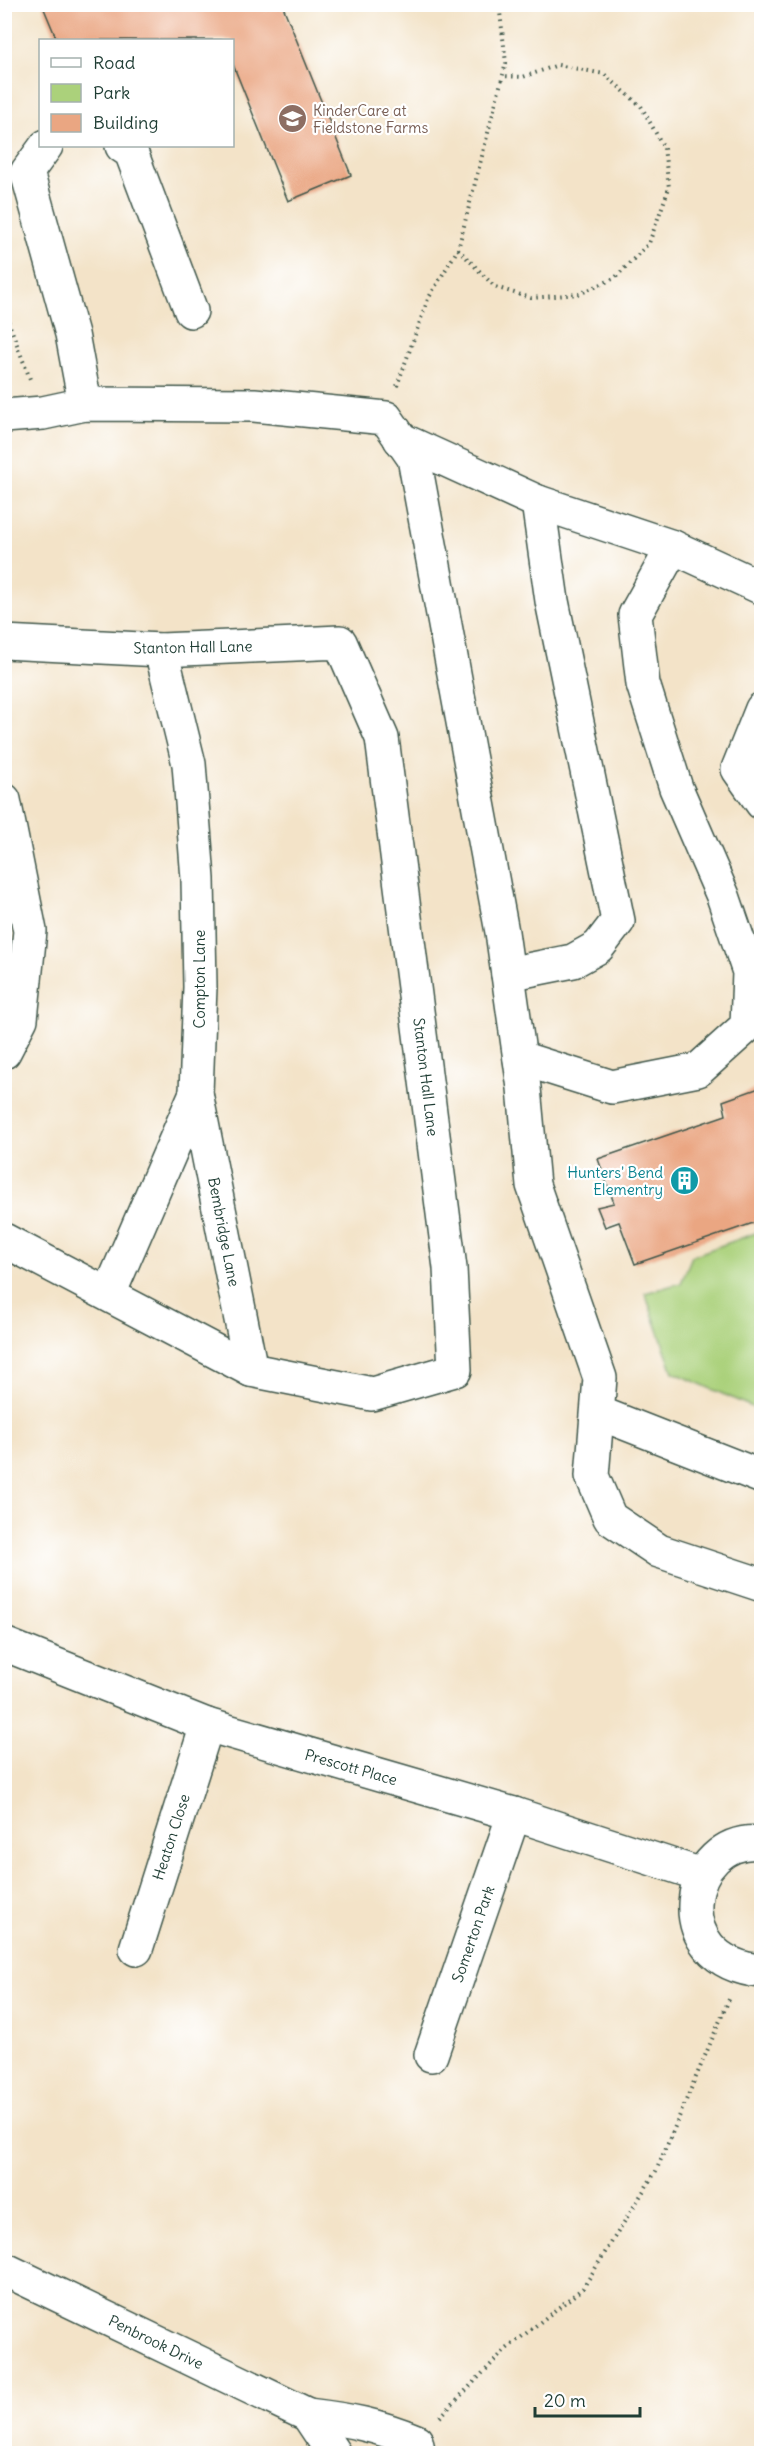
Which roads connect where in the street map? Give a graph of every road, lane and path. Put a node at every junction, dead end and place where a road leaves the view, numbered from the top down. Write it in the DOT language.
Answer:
graph roads {
  1 [pos="499,4"];
  2 [pos="502,76"];
  3 [pos="45,147"];
  4 [pos="124,147"];
  5 [pos="458,249"];
  6 [pos="4,310"];
  7 [pos="190,311"];
  8 [pos="85,404"];
  9 [pos="43,413"];
  10 [pos="4,416"];
  11 [pos="400,438"];
  12 [pos="538,502"];
  13 [pos="673,548"];
  14 [pos="762,588"];
  15 [pos="4,642"];
  16 [pos="160,650"];
  17 [pos="762,709"];
  18 [pos="4,800"];
  19 [pos="762,803"];
  20 [pos="508,974"];
  21 [pos="4,1052"];
  22 [pos="520,1058"];
  23 [pos="196,1093"];
  24 [pos="4,1240"];
  25 [pos="109,1294"];
  26 [pos="251,1370"];
  27 [pos="598,1413"];
  28 [pos="762,1477"];
  29 [pos="762,1586"];
  30 [pos="4,1644"];
  31 [pos="207,1725"];
  32 [pos="514,1814"];
  33 [pos="762,1843"];
  34 [pos="702,1875"];
  35 [pos="136,1949"];
  36 [pos="752,1970"];
  37 [pos="431,2055"];
  38 [pos="4,2269"];
  39 [pos="308,2415"];
  40 [pos="418,2447"];
  41 [pos="334,2454"];
  1 -- 2 [label="path"];
  2 -- 5 [label="path"];
  2 -- 5 [label="path"];
  3 -- 8 [label="street"];
  4 -- 7 [label="street"];
  5 -- 11 [label="path"];
  6 -- 9 [label="path"];
  8 -- 9 [label="street"];
  8 -- 11 [label="street"];
  9 -- 10 [label="street"];
  11 -- 12 [label="street"];
  11 -- 20 [label="street"];
  12 -- 13 [label="street"];
  12 -- 20 [label="street"];
  13 -- 14 [label="street"];
  13 -- 22 [label="street"];
  15 -- 16 [label="street, Stanton Hall Lane"];
  16 -- 23 [label="street, Compton Lane"];
  16 -- 26 [label="street, Stanton Hall Lane"];
  17 -- 19 [label="street"];
  18 -- 21 [label="street"];
  20 -- 22 [label="street"];
  22 -- 27 [label="street"];
  23 -- 25 [label="street, Compton Lane"];
  23 -- 26 [label="street, Bembridge Lane"];
  24 -- 25 [label="street, Stanton Hall Lane"];
  25 -- 26 [label="street, Stanton Hall Lane"];
  27 -- 28 [label="street"];
  27 -- 29 [label="street"];
  30 -- 31 [label="street, Prescott Place"];
  31 -- 32 [label="street, Prescott Place"];
  31 -- 35 [label="street, Heaton Close"];
  32 -- 34 [label="street, Prescott Place"];
  32 -- 37 [label="street, Somerton Park"];
  33 -- 34 [label="street"];
  34 -- 36 [label="street"];
  36 -- 40 [label="path"];
  38 -- 39 [label="street, Penbrook Drive"];
  39 -- 40 [label="street, Penbrook Drive"];
  39 -- 41 [label="street"];
}
